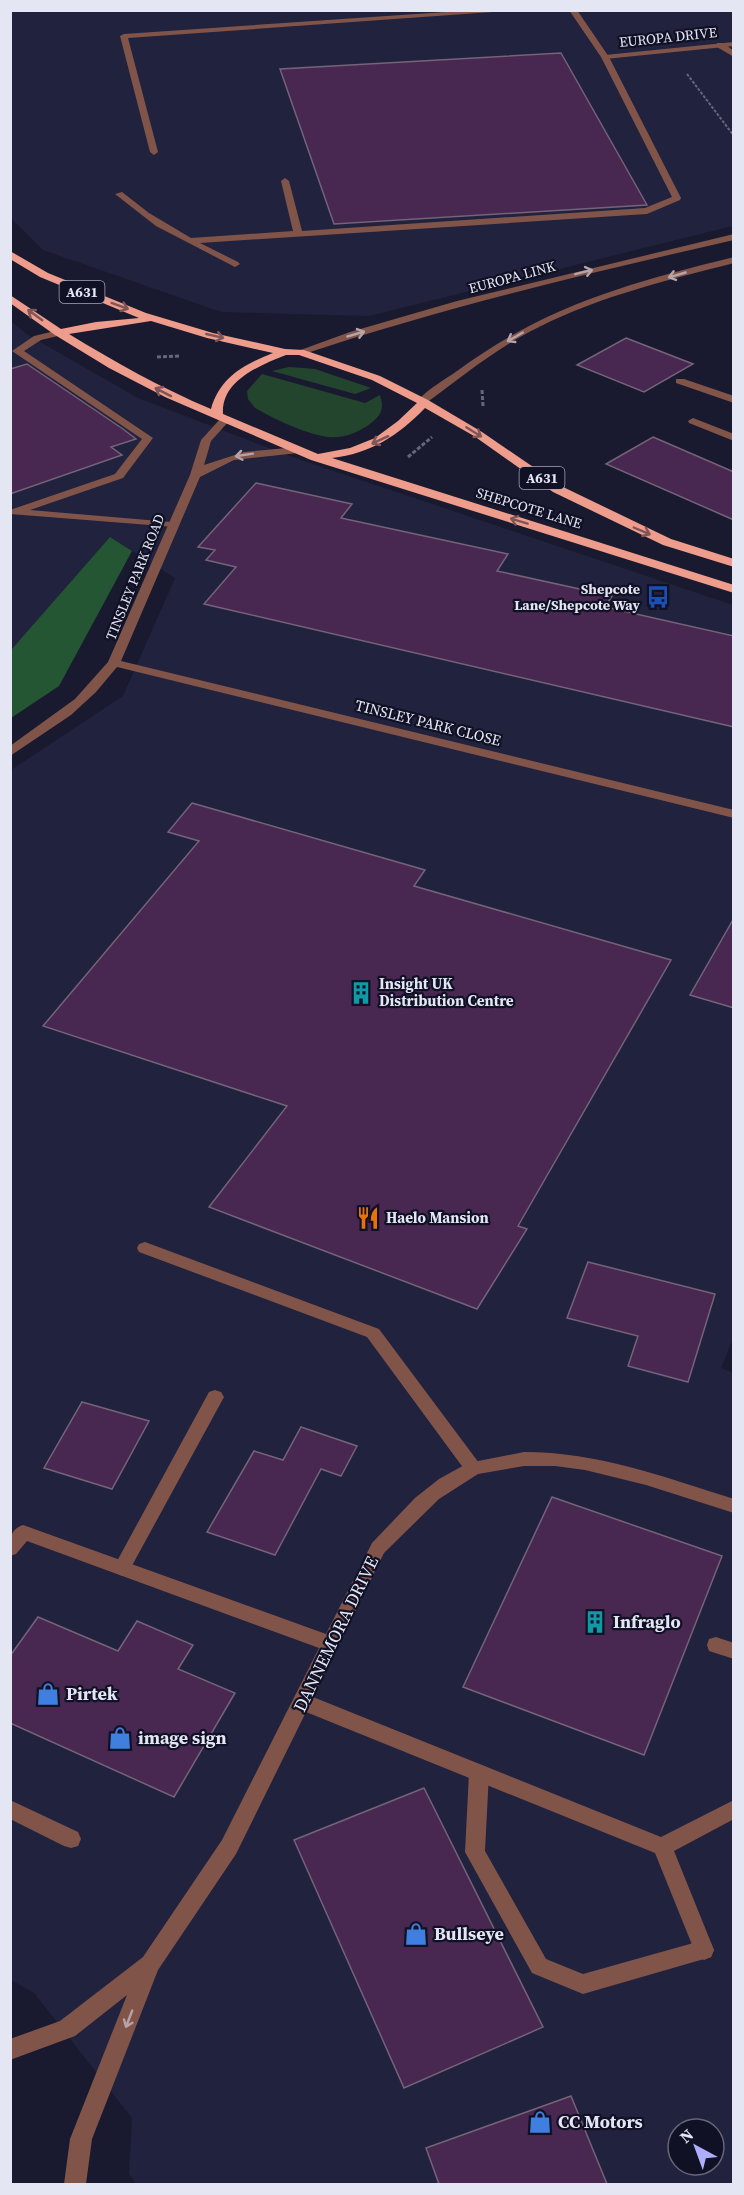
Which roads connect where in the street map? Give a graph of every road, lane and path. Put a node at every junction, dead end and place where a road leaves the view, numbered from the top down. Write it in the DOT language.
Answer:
graph roads {
  1 [pos="518,10"];
  2 [pos="573,10"];
  3 [pos="734,44"];
  4 [pos="720,45"];
  5 [pos="661,51"];
  6 [pos="734,55"];
  7 [pos="605,57"];
  8 [pos="734,136"];
  9 [pos="154,152"];
  10 [pos="285,181"];
  11 [pos="119,194"];
  12 [pos="443,225"];
  13 [pos="298,234"];
  14 [pos="734,237"];
  15 [pos="448,238"];
  16 [pos="189,242"];
  17 [pos="10,254"];
  18 [pos="734,260"];
  19 [pos="235,264"];
  20 [pos="10,298"];
  21 [pos="158,320"];
  22 [pos="59,333"];
  23 [pos="285,352"];
  24 [pos="300,352"];
  25 [pos="680,381"];
  26 [pos="734,400"];
  27 [pos="423,402"];
  28 [pos="221,417"];
  29 [pos="693,421"];
  30 [pos="734,438"];
  31 [pos="298,450"];
  32 [pos="315,457"];
  33 [pos="195,475"];
  34 [pos="12,512"];
  35 [pos="171,525"];
  36 [pos="734,563"];
  37 [pos="734,590"];
  38 [pos="114,663"];
  39 [pos="10,752"];
  40 [pos="734,814"];
  41 [pos="145,1248"];
  42 [pos="215,1397"];
  43 [pos="473,1468"];
  44 [pos="734,1506"];
  45 [pos="10,1550"];
  46 [pos="122,1568"];
  47 [pos="330,1644"];
  48 [pos="303,1702"];
  49 [pos="479,1773"];
  50 [pos="10,1809"];
  51 [pos="734,1809"];
  52 [pos="71,1839"];
  53 [pos="662,1847"];
  54 [pos="150,1964"];
  55 [pos="10,2050"];
  56 [pos="75,2184"];
  1 -- 9 [label="street"];
  2 -- 7 [label="street"];
  3 -- 4 [label="street, EUROPA DRIVE"];
  4 -- 5 [label="street, EUROPA DRIVE"];
  4 -- 6 [label="street"];
  5 -- 7 [label="street, EUROPA DRIVE"];
  5 -- 8 [label="path"];
  7 -- 12 [label="street"];
  10 -- 13 [label="street"];
  11 -- 16 [label="street"];
  12 -- 13 [label="street"];
  12 -- 15 [label="street"];
  13 -- 16 [label="street"];
  24 -- 14 [label="street, EUROPA LINK, one-way"];
  16 -- 19 [label="street"];
  17 -- 21 [label="highway, SHEPCOTE LANE / A631, one-way"];
  18 -- 27 [label="street, one-way"];
  22 -- 20 [label="highway, SHEPCOTE LANE, one-way"];
  21 -- 22 [label="highway"];
  21 -- 23 [label="highway, SHEPCOTE LANE / A631, one-way"];
  28 -- 22 [label="highway, SHEPCOTE LANE, one-way"];
  22 -- 34 [label="street"];
  23 -- 24 [label="highway, SHEPCOTE LANE"];
  23 -- 28 [label="highway, SHEPCOTE LANE"];
  24 -- 27 [label="highway, SHEPCOTE LANE"];
  25 -- 26 [label="street"];
  27 -- 32 [label="highway, SHEPCOTE LANE, one-way"];
  27 -- 36 [label="highway, SHEPCOTE LANE / A631, one-way"];
  28 -- 31 [label="highway, SHEPCOTE LANE"];
  28 -- 33 [label="street, TINSLEY PARK ROAD"];
  29 -- 30 [label="street"];
  31 -- 32 [label="highway, SHEPCOTE LANE"];
  31 -- 33 [label="street, one-way"];
  37 -- 32 [label="highway, SHEPCOTE LANE, one-way"];
  33 -- 35 [label="street, TINSLEY PARK ROAD"];
  34 -- 35 [label="street"];
  35 -- 38 [label="street, TINSLEY PARK ROAD"];
  38 -- 39 [label="street, TINSLEY PARK ROAD"];
  38 -- 40 [label="street, TINSLEY PARK CLOSE"];
  41 -- 43 [label="street"];
  42 -- 46 [label="street"];
  43 -- 44 [label="street, DANNEMORA DRIVE"];
  43 -- 47 [label="street, DANNEMORA DRIVE"];
  45 -- 46 [label="street"];
  46 -- 47 [label="street"];
  47 -- 48 [label="street, DANNEMORA DRIVE"];
  48 -- 49 [label="street"];
  48 -- 54 [label="street, DANNEMORA DRIVE"];
  49 -- 53 [label="street"];
  49 -- 53 [label="street"];
  50 -- 52 [label="street"];
  51 -- 53 [label="street"];
  54 -- 55 [label="street, DANNEMORA DRIVE"];
  54 -- 56 [label="street, DANNEMORA DRIVE, one-way"];
}
